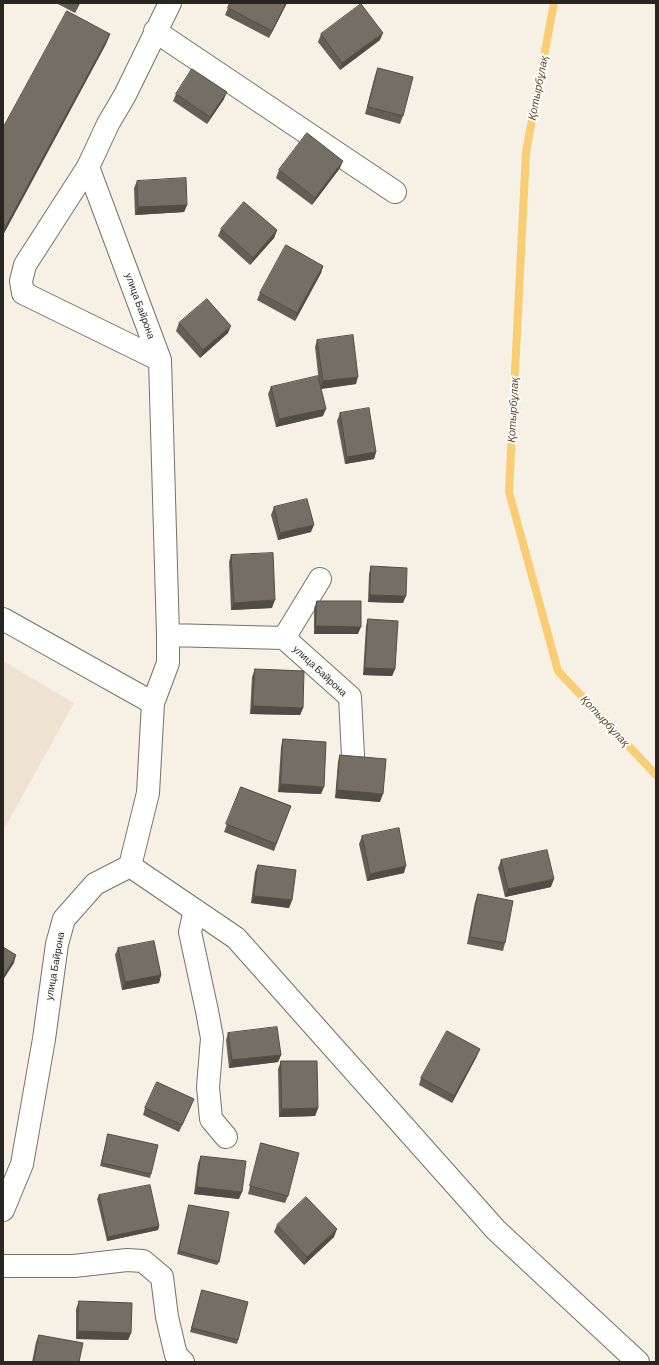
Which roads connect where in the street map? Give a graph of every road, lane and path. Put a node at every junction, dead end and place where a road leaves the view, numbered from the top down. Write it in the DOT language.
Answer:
graph roads {
  1 [pos="170,3"];
  2 [pos="155,31"];
  3 [pos="88,167"];
  4 [pos="395,192"];
  5 [pos="160,360"];
  6 [pos="320,579"];
  7 [pos="3,619"];
  8 [pos="168,635"];
  9 [pos="284,638"];
  10 [pos="153,703"];
  11 [pos="353,756"];
  12 [pos="130,866"];
  13 [pos="195,910"];
  14 [pos="226,1137"];
  15 [pos="3,1210"];
  16 [pos="3,1266"];
  17 [pos="183,1362"];
  18 [pos="638,1362"];
  1 -- 2 [label="street"];
  2 -- 3 [label="street"];
  2 -- 4 [label="street"];
  3 -- 5 [label="street, улица Байрона"];
  3 -- 5 [label="street"];
  5 -- 8 [label="street, улица Байрона"];
  6 -- 9 [label="street, улица Байрона"];
  7 -- 10 [label="street"];
  8 -- 9 [label="street, улица Байрона"];
  8 -- 10 [label="street, улица Байрона"];
  9 -- 11 [label="street, улица Байрона"];
  10 -- 12 [label="street, улица Байрона"];
  12 -- 13 [label="street"];
  12 -- 15 [label="street, улица Байрона"];
  13 -- 14 [label="street"];
  13 -- 18 [label="street"];
  16 -- 17 [label="street"];
}
